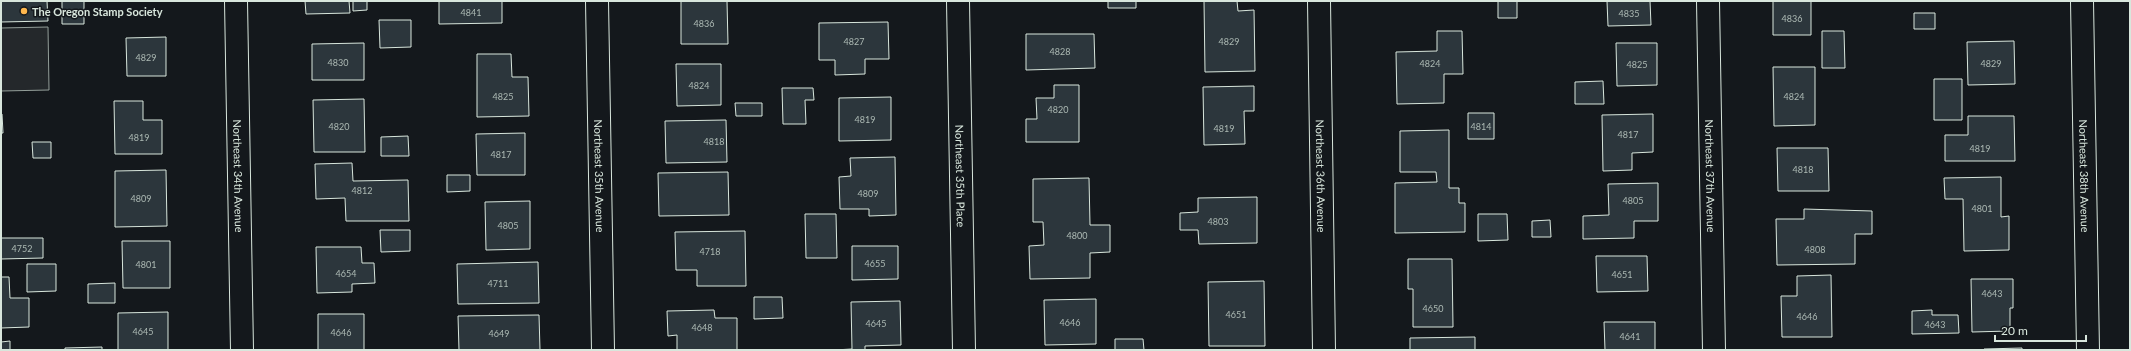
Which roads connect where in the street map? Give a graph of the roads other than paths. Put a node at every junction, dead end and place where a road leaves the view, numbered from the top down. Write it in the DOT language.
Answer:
graph roads {
  1 [pos="236,1"];
  2 [pos="597,1"];
  3 [pos="958,1"];
  4 [pos="1319,1"];
  5 [pos="1708,1"];
  6 [pos="2082,1"];
  7 [pos="242,350"];
  8 [pos="602,350"];
  9 [pos="964,350"];
  10 [pos="1324,350"];
  11 [pos="1714,350"];
  12 [pos="2088,350"];
  1 -- 7 [label="street, Northeast 34th Avenue"];
  2 -- 8 [label="street, Northeast 35th Avenue"];
  3 -- 9 [label="street, Northeast 35th Place"];
  4 -- 10 [label="street, Northeast 36th Avenue"];
  5 -- 11 [label="street, Northeast 37th Avenue"];
  6 -- 12 [label="street, Northeast 38th Avenue"];
}
